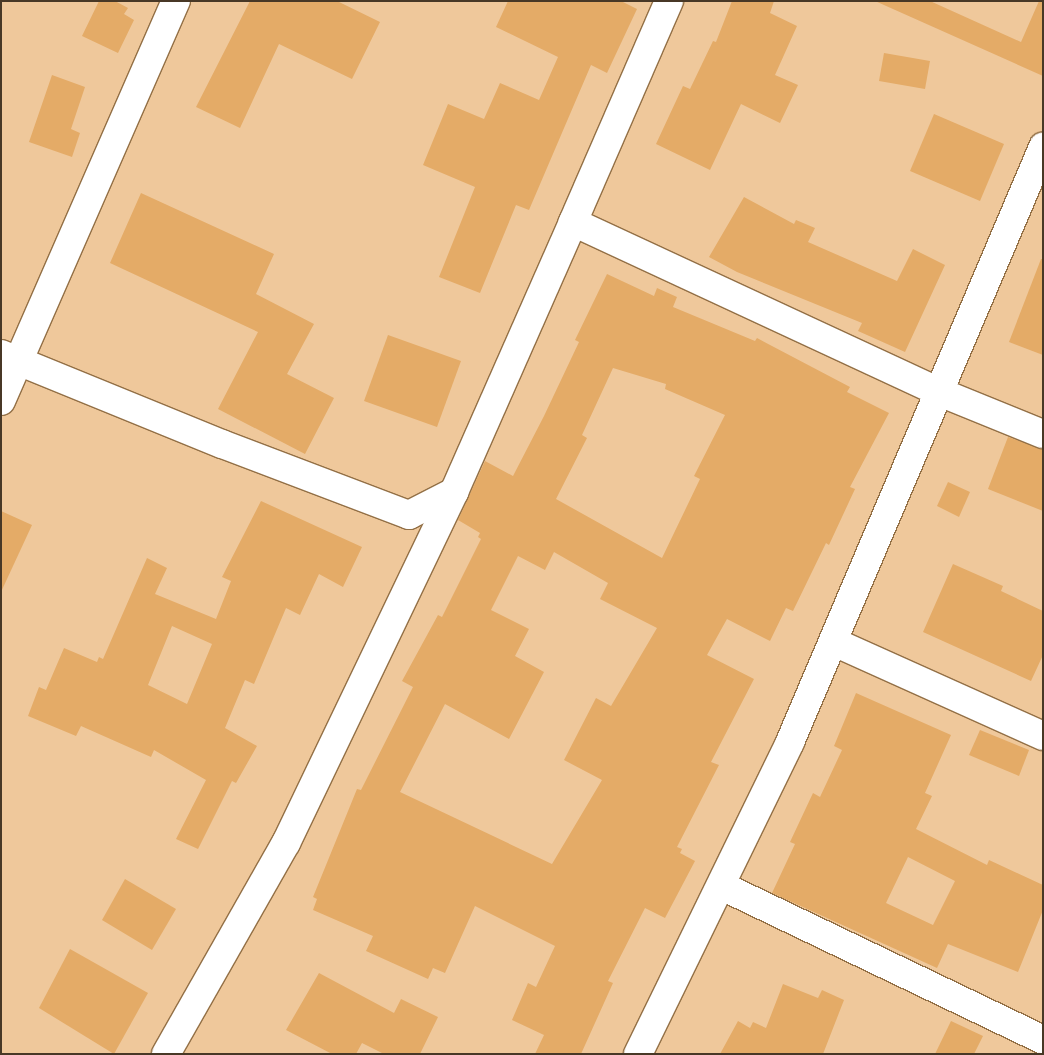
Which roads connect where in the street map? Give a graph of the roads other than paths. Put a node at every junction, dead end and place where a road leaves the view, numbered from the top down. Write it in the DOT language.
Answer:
graph roads {
  1 [pos="176,1"];
  2 [pos="669,1"];
  3 [pos="1043,147"];
  4 [pos="573,222"];
  5 [pos="10,359"];
  6 [pos="937,391"];
  7 [pos="1,401"];
  8 [pos="1043,434"];
  9 [pos="454,492"];
  10 [pos="834,642"];
  11 [pos="1043,736"];
  12 [pos="722,886"];
  13 [pos="1043,1040"];
  14 [pos="166,1054"];
  15 [pos="638,1054"];
  1 -- 5 [label="street"];
  2 -- 4 [label="street"];
  3 -- 6 [label="street"];
  4 -- 6 [label="street"];
  4 -- 9 [label="street"];
  5 -- 7 [label="street"];
  5 -- 9 [label="street"];
  6 -- 8 [label="street"];
  6 -- 10 [label="street"];
  9 -- 14 [label="street"];
  10 -- 11 [label="street"];
  10 -- 12 [label="street"];
  12 -- 13 [label="street"];
  12 -- 15 [label="street"];
}
